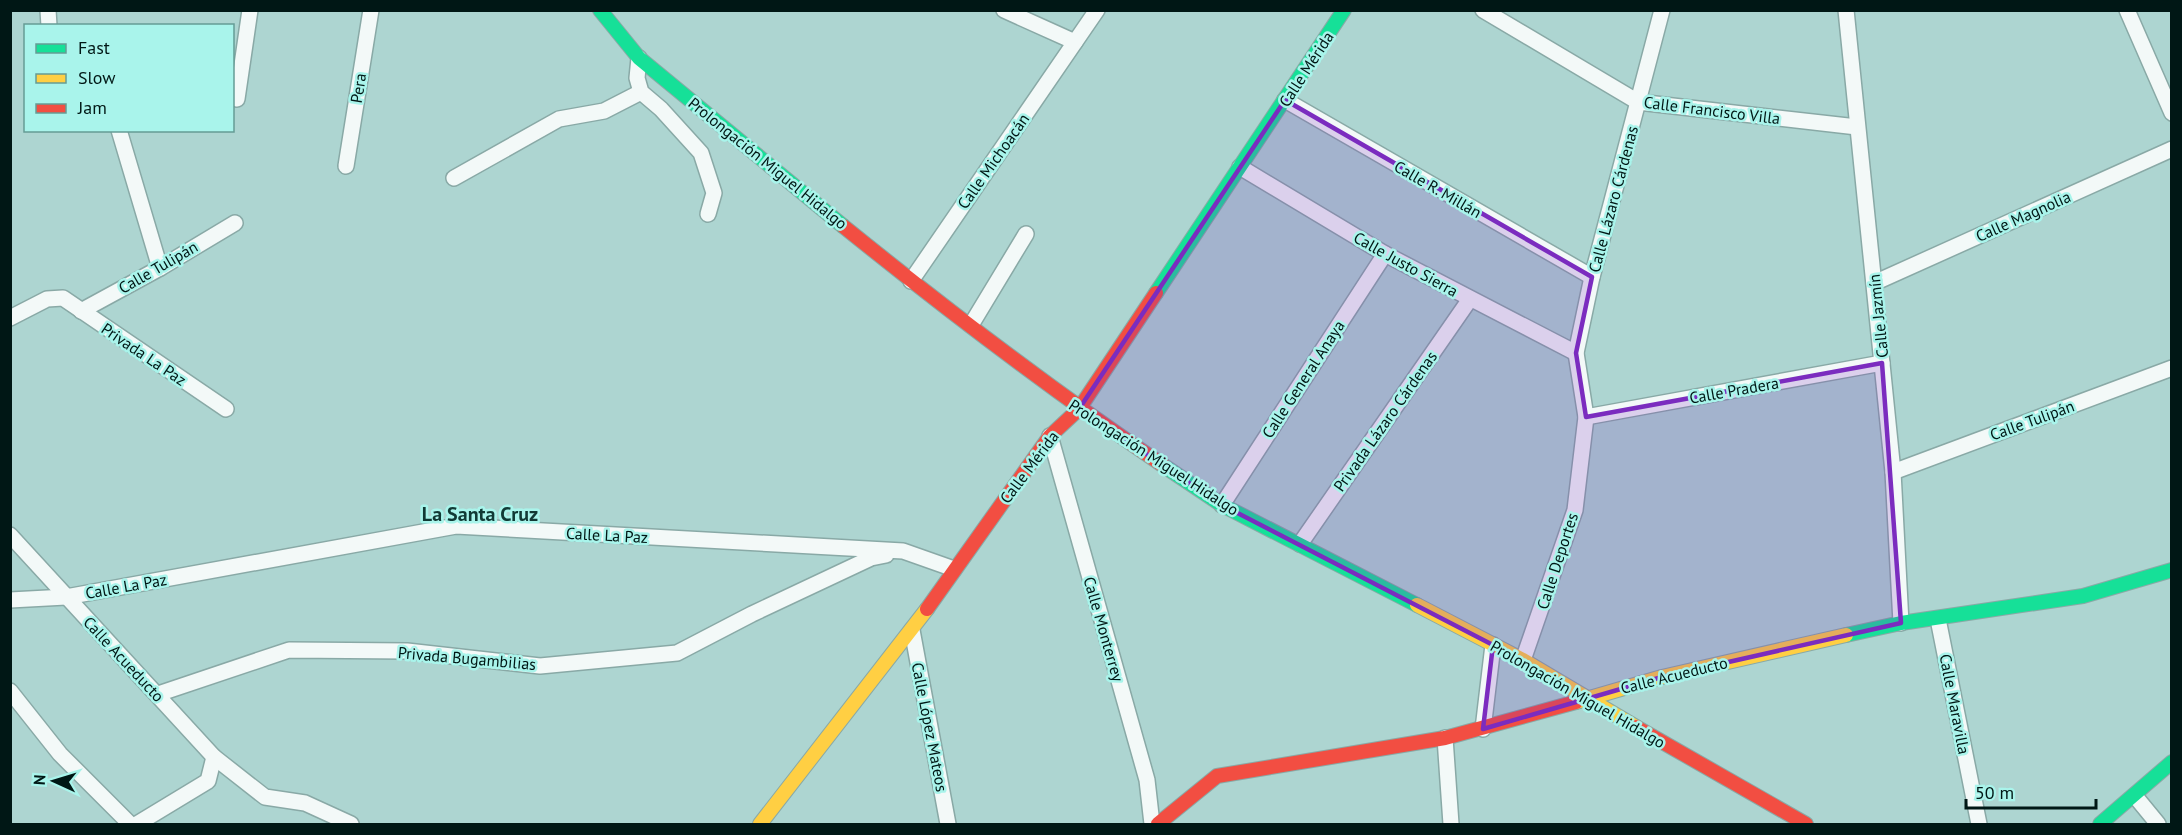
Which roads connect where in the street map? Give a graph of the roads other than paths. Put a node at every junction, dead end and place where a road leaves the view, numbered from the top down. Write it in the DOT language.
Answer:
graph roads {
  1 [pos="250,10"];
  2 [pos="371,10"];
  3 [pos="600,10"];
  4 [pos="1004,10"];
  5 [pos="1097,10"];
  6 [pos="1344,10"];
  7 [pos="1483,10"];
  8 [pos="1662,10"];
  9 [pos="1846,10"];
  10 [pos="2127,10"];
  11 [pos="1075,42"];
  12 [pos="639,58"];
  13 [pos="641,92"];
  14 [pos="237,99"];
  15 [pos="1285,100"];
  16 [pos="1638,102"];
  17 [pos="2172,113"];
  18 [pos="1857,127"];
  19 [pos="120,132"];
  20 [pos="2172,149"];
  21 [pos="346,166"];
  22 [pos="1240,167"];
  23 [pos="454,178"];
  24 [pos="708,214"];
  25 [pos="235,223"];
  26 [pos="1026,234"];
  27 [pos="1385,254"];
  28 [pos="160,268"];
  29 [pos="1592,277"];
  30 [pos="911,281"];
  31 [pos="1874,283"];
  32 [pos="1470,299"];
  33 [pos="81,311"];
  34 [pos="10,318"];
  35 [pos="971,325"];
  36 [pos="1576,353"];
  37 [pos="1882,363"];
  38 [pos="2172,368"];
  39 [pos="226,409"];
  40 [pos="1079,410"];
  41 [pos="1586,417"];
  42 [pos="1050,436"];
  43 [pos="1893,472"];
  44 [pos="1222,505"];
  45 [pos="10,535"];
  46 [pos="1300,544"];
  47 [pos="903,551"];
  48 [pos="954,569"];
  49 [pos="2172,570"];
  50 [pos="66,597"];
  51 [pos="10,600"];
  52 [pos="1938,619"];
  53 [pos="1901,623"];
  54 [pos="912,630"];
  55 [pos="1493,645"];
  56 [pos="1523,660"];
  57 [pos="10,691"];
  58 [pos="158,694"];
  59 [pos="1585,698"];
  60 [pos="1483,729"];
  61 [pos="1445,738"];
  62 [pos="214,757"];
  63 [pos="2172,762"];
  64 [pos="2135,796"];
  65 [pos="130,825"];
  66 [pos="138,825"];
  67 [pos="351,825"];
  68 [pos="760,825"];
  69 [pos="948,825"];
  70 [pos="1152,825"];
  71 [pos="1158,825"];
  72 [pos="1451,825"];
  73 [pos="1806,825"];
  74 [pos="1979,825"];
  75 [pos="2100,825"];
  76 [pos="2158,825"];
  1 -- 14 [label="street"];
  2 -- 21 [label="street, Pera"];
  3 -- 12 [label="street, Prolongación Miguel Hidalgo"];
  4 -- 11 [label="street"];
  5 -- 11 [label="street, Calle Michoacán"];
  6 -- 15 [label="street, Calle Mérida"];
  7 -- 16 [label="street, Calle Francisco Villa"];
  8 -- 16 [label="street, Calle Lázaro Cárdenas"];
  9 -- 18 [label="street, Calle Jazmín"];
  10 -- 17 [label="street"];
  11 -- 30 [label="street, Calle Michoacán"];
  12 -- 13 [label="street"];
  12 -- 30 [label="street, Prolongación Miguel Hidalgo"];
  13 -- 23 [label="street"];
  13 -- 24 [label="street"];
  15 -- 22 [label="street, Calle Mérida"];
  15 -- 29 [label="street, Calle R. Millán"];
  16 -- 18 [label="street, Calle Francisco Villa"];
  16 -- 29 [label="street, Calle Lázaro Cárdenas"];
  18 -- 31 [label="street, Calle Jazmín"];
  19 -- 28 [label="street"];
  20 -- 31 [label="street, Calle Magnolia"];
  22 -- 27 [label="street, Calle Justo Sierra"];
  22 -- 40 [label="street, Calle Mérida"];
  25 -- 28 [label="street, Calle Tulipán"];
  26 -- 35 [label="street"];
  27 -- 32 [label="street, Calle Justo Sierra"];
  27 -- 44 [label="street, Calle General Anaya"];
  28 -- 33 [label="street, Calle Tulipán"];
  29 -- 36 [label="street, Calle Lázaro Cárdenas"];
  30 -- 35 [label="street, Prolongación Miguel Hidalgo"];
  31 -- 37 [label="street, Calle Jazmín"];
  32 -- 36 [label="street, Calle Justo Sierra"];
  32 -- 46 [label="street, Privada Lázaro Cárdenas"];
  33 -- 34 [label="street, Privada La Paz"];
  33 -- 39 [label="street, Privada La Paz"];
  35 -- 40 [label="street, Prolongación Miguel Hidalgo"];
  36 -- 41 [label="street, Calle Deportes"];
  37 -- 41 [label="street, Calle Pradera"];
  37 -- 43 [label="street, Calle Jazmín"];
  38 -- 43 [label="street, Calle Tulipán"];
  40 -- 42 [label="street, Calle Mérida"];
  40 -- 44 [label="street, Prolongación Miguel Hidalgo"];
  41 -- 56 [label="street, Calle Deportes"];
  42 -- 48 [label="street, Calle Mérida"];
  42 -- 70 [label="street, Calle Monterrey"];
  43 -- 53 [label="street, Calle Jazmín"];
  44 -- 46 [label="street, Prolongación Miguel Hidalgo"];
  45 -- 50 [label="street, Calle Acueducto"];
  46 -- 55 [label="street, Prolongación Miguel Hidalgo"];
  47 -- 48 [label="street, Calle La Paz"];
  47 -- 50 [label="street, Calle La Paz"];
  47 -- 58 [label="street, Privada Bugambilias"];
  48 -- 54 [label="street, Calle Mérida"];
  49 -- 52 [label="street, Calle Acueducto"];
  50 -- 51 [label="street, Calle La Paz"];
  50 -- 58 [label="street, Calle Acueducto"];
  52 -- 53 [label="street, Calle Acueducto"];
  52 -- 74 [label="street, Calle Maravilla"];
  53 -- 59 [label="street, Calle Acueducto"];
  54 -- 68 [label="street, Calle Mérida"];
  54 -- 69 [label="street, Calle López Mateos"];
  55 -- 56 [label="street, Prolongación Miguel Hidalgo"];
  55 -- 60 [label="street"];
  56 -- 59 [label="street, Prolongación Miguel Hidalgo"];
  57 -- 65 [label="street"];
  58 -- 62 [label="street, Calle Acueducto"];
  59 -- 60 [label="street, Calle Acueducto"];
  59 -- 73 [label="street, Prolongación Miguel Hidalgo"];
  60 -- 61 [label="street, Calle Acueducto"];
  61 -- 71 [label="street, Calle Acueducto"];
  61 -- 72 [label="street"];
  62 -- 66 [label="street"];
  62 -- 67 [label="street, Calle Acueducto"];
  63 -- 64 [label="street"];
  64 -- 75 [label="street"];
  64 -- 76 [label="street"];
}
